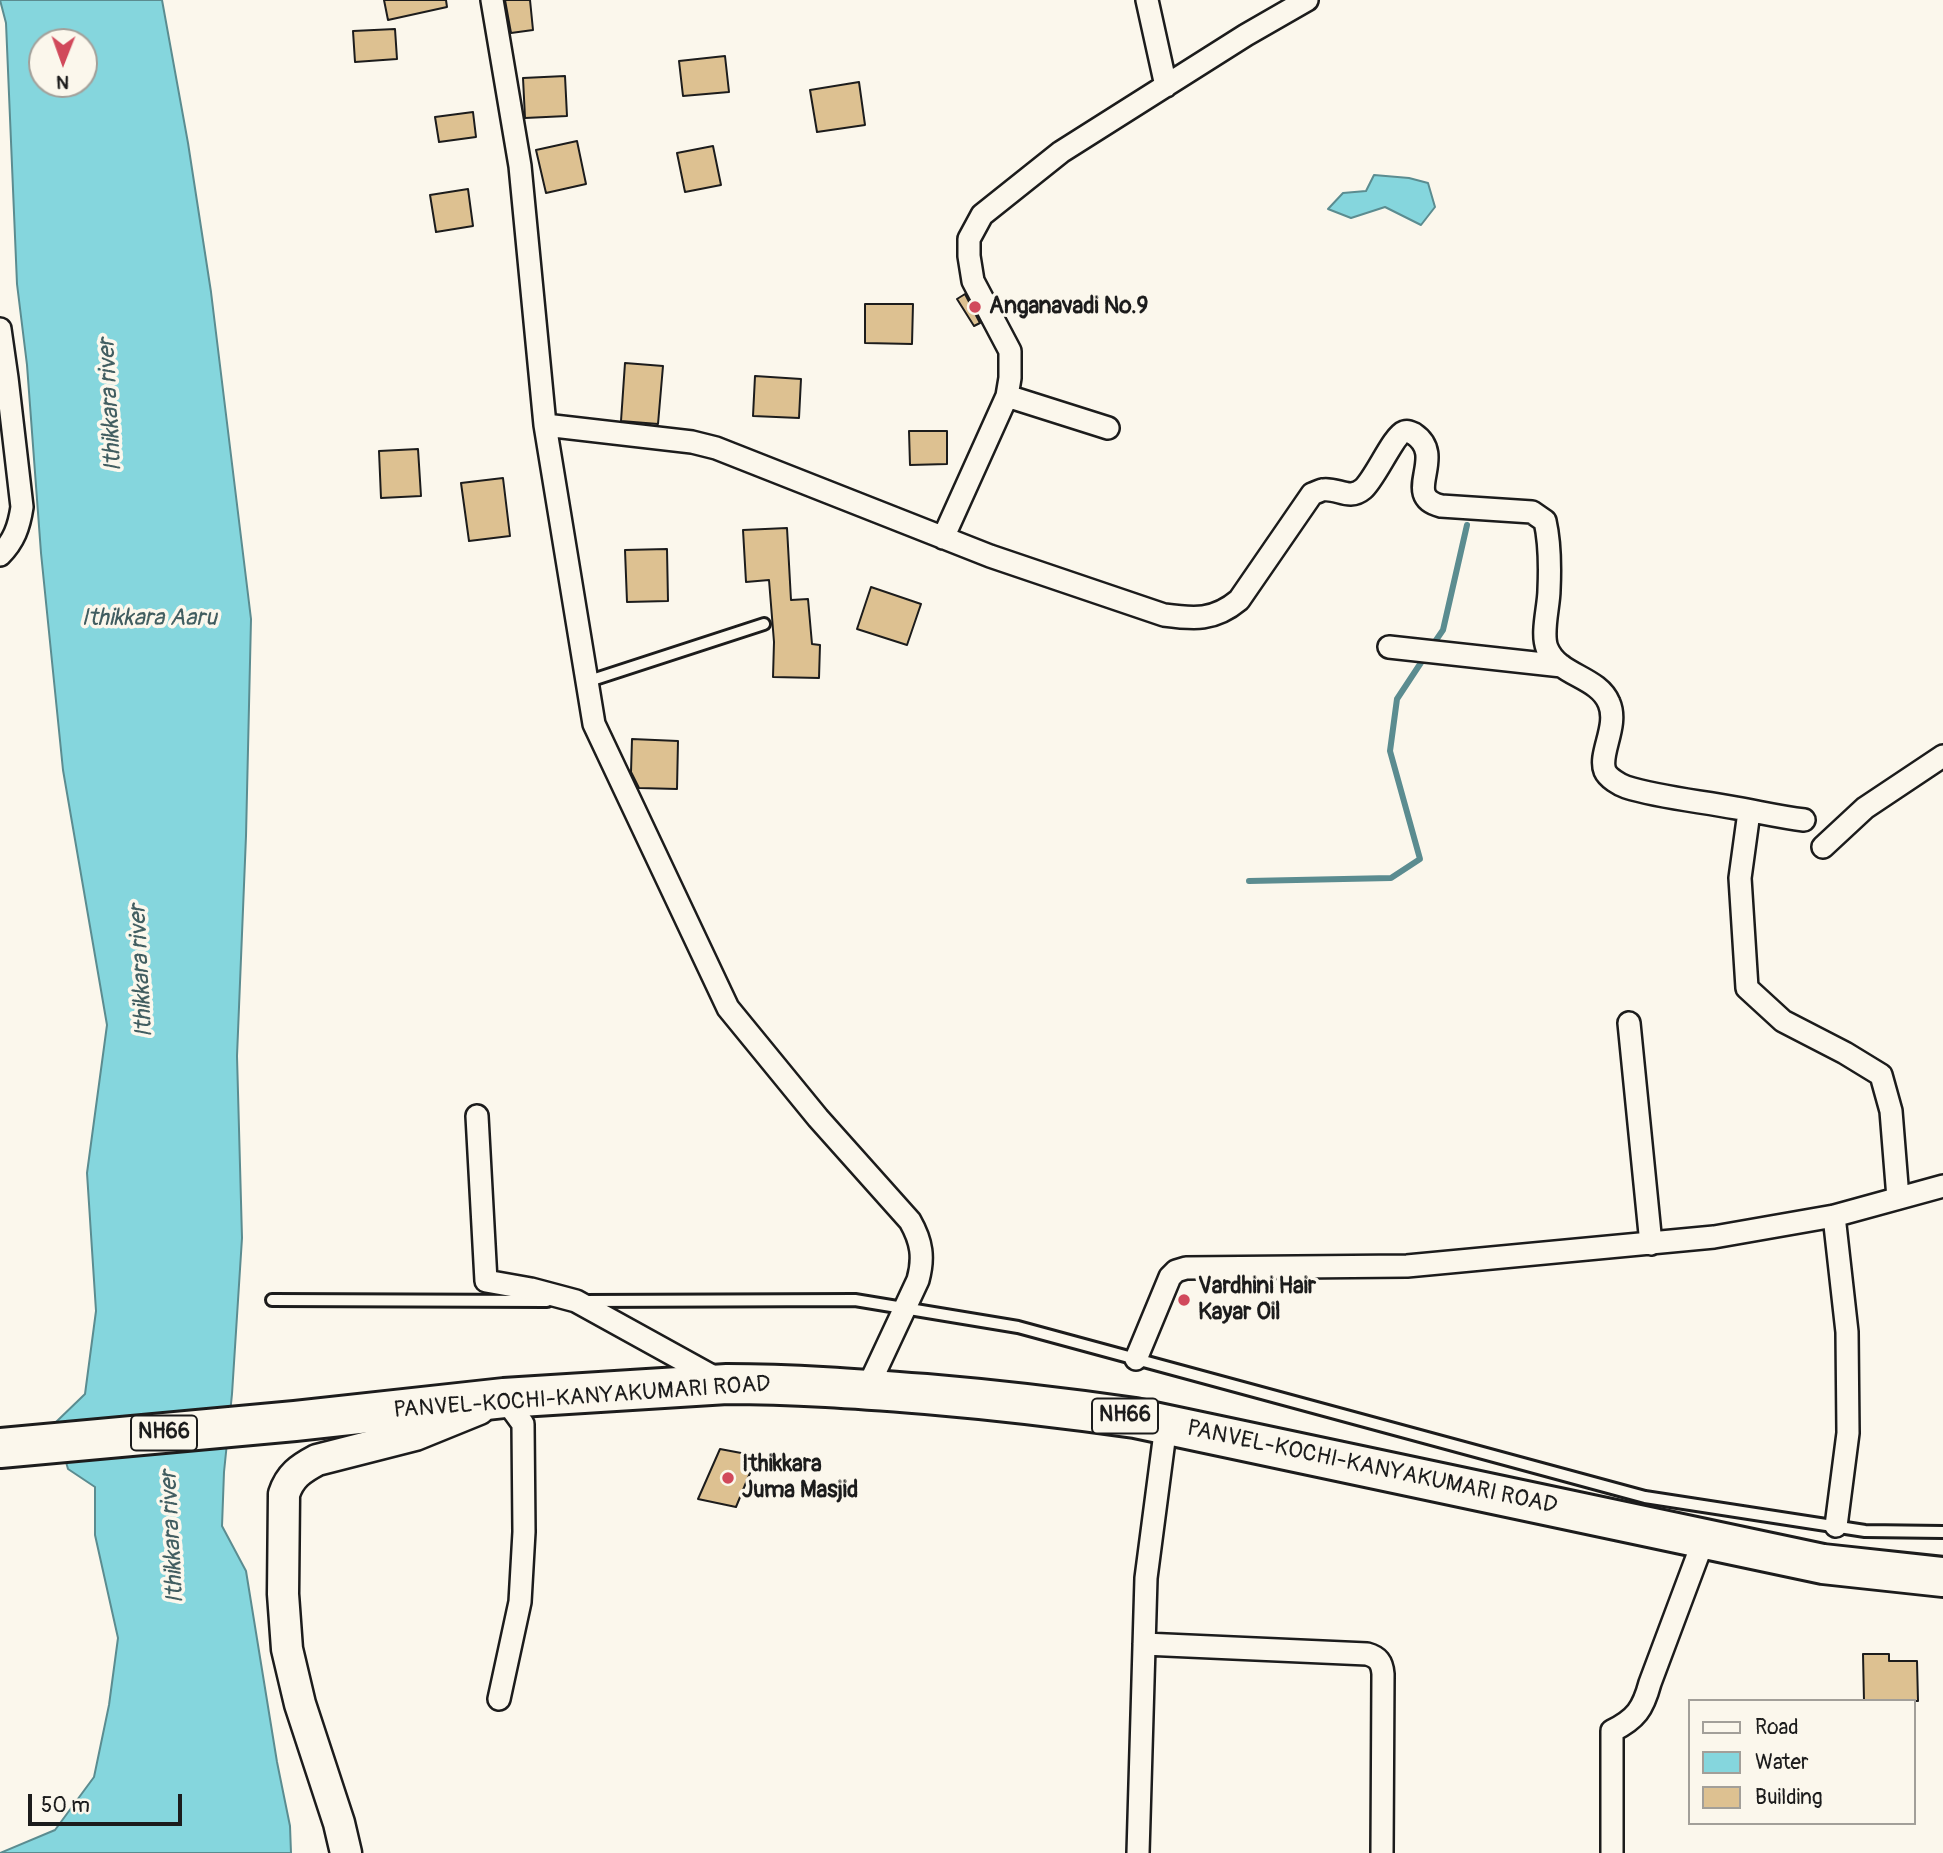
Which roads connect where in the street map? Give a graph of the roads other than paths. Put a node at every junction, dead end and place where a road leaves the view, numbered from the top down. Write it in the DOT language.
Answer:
graph roads {
  1 [pos="492,0"];
  2 [pos="1147,0"];
  3 [pos="1307,0"];
  4 [pos="1166,86"];
  5 [pos="0,329"];
  6 [pos="1007,396"];
  7 [pos="545,425"];
  8 [pos="1108,428"];
  9 [pos="943,538"];
  10 [pos="0,555"];
  11 [pos="764,624"];
  12 [pos="1388,647"];
  13 [pos="1562,666"];
  14 [pos="586,682"];
  15 [pos="1943,756"];
  16 [pos="1749,812"];
  17 [pos="1804,820"];
  18 [pos="1823,847"];
  19 [pos="1629,1023"];
  20 [pos="477,1116"];
  21 [pos="1943,1186"];
  22 [pos="1898,1198"];
  23 [pos="1834,1216"];
  24 [pos="1651,1244"];
  25 [pos="272,1300"];
  26 [pos="576,1301"];
  27 [pos="905,1308"];
  28 [pos="1136,1359"];
  29 [pos="727,1384"];
  30 [pos="867,1389"];
  31 [pos="505,1398"];
  32 [pos="1166,1424"];
  33 [pos="17,1446"];
  34 [pos="1836,1527"];
  35 [pos="1943,1532"];
  36 [pos="1704,1539"];
  37 [pos="1943,1577"];
  38 [pos="1144,1644"];
  39 [pos="499,1699"];
  40 [pos="346,1853"];
  41 [pos="1138,1853"];
  42 [pos="1382,1853"];
  43 [pos="1612,1853"];
  1 -- 7 [label="street"];
  2 -- 4 [label="street"];
  3 -- 4 [label="street"];
  4 -- 6 [label="street"];
  5 -- 10 [label="street"];
  6 -- 8 [label="street"];
  6 -- 9 [label="street"];
  7 -- 9 [label="street"];
  7 -- 14 [label="street"];
  9 -- 13 [label="street"];
  11 -- 14 [label="lane"];
  12 -- 13 [label="street"];
  13 -- 16 [label="street"];
  14 -- 27 [label="street"];
  15 -- 18 [label="street"];
  16 -- 17 [label="street"];
  16 -- 22 [label="street"];
  19 -- 24 [label="street"];
  20 -- 26 [label="street"];
  21 -- 22 [label="street"];
  22 -- 23 [label="street"];
  23 -- 24 [label="street"];
  23 -- 34 [label="street"];
  24 -- 28 [label="street"];
  25 -- 26 [label="lane"];
  26 -- 27 [label="lane"];
  26 -- 29 [label="street"];
  27 -- 28 [label="lane"];
  27 -- 30 [label="street"];
  28 -- 34 [label="lane"];
  29 -- 30 [label="highway, PANVEL-KOCHI-KANYAKUMARI ROAD / NH66"];
  29 -- 31 [label="highway, PANVEL-KOCHI-KANYAKUMARI ROAD / NH66"];
  30 -- 32 [label="highway, PANVEL-KOCHI-KANYAKUMARI ROAD / NH66"];
  31 -- 33 [label="highway, PANVEL-KOCHI-KANYAKUMARI ROAD / NH66"];
  31 -- 39 [label="street"];
  31 -- 40 [label="main road"];
  32 -- 36 [label="highway, PANVEL-KOCHI-KANYAKUMARI ROAD / NH66"];
  32 -- 38 [label="street"];
  34 -- 35 [label="lane"];
  36 -- 37 [label="highway, PANVEL-KOCHI-KANYAKUMARI ROAD / NH66"];
  36 -- 43 [label="street"];
  38 -- 41 [label="street"];
  38 -- 42 [label="street"];
}
